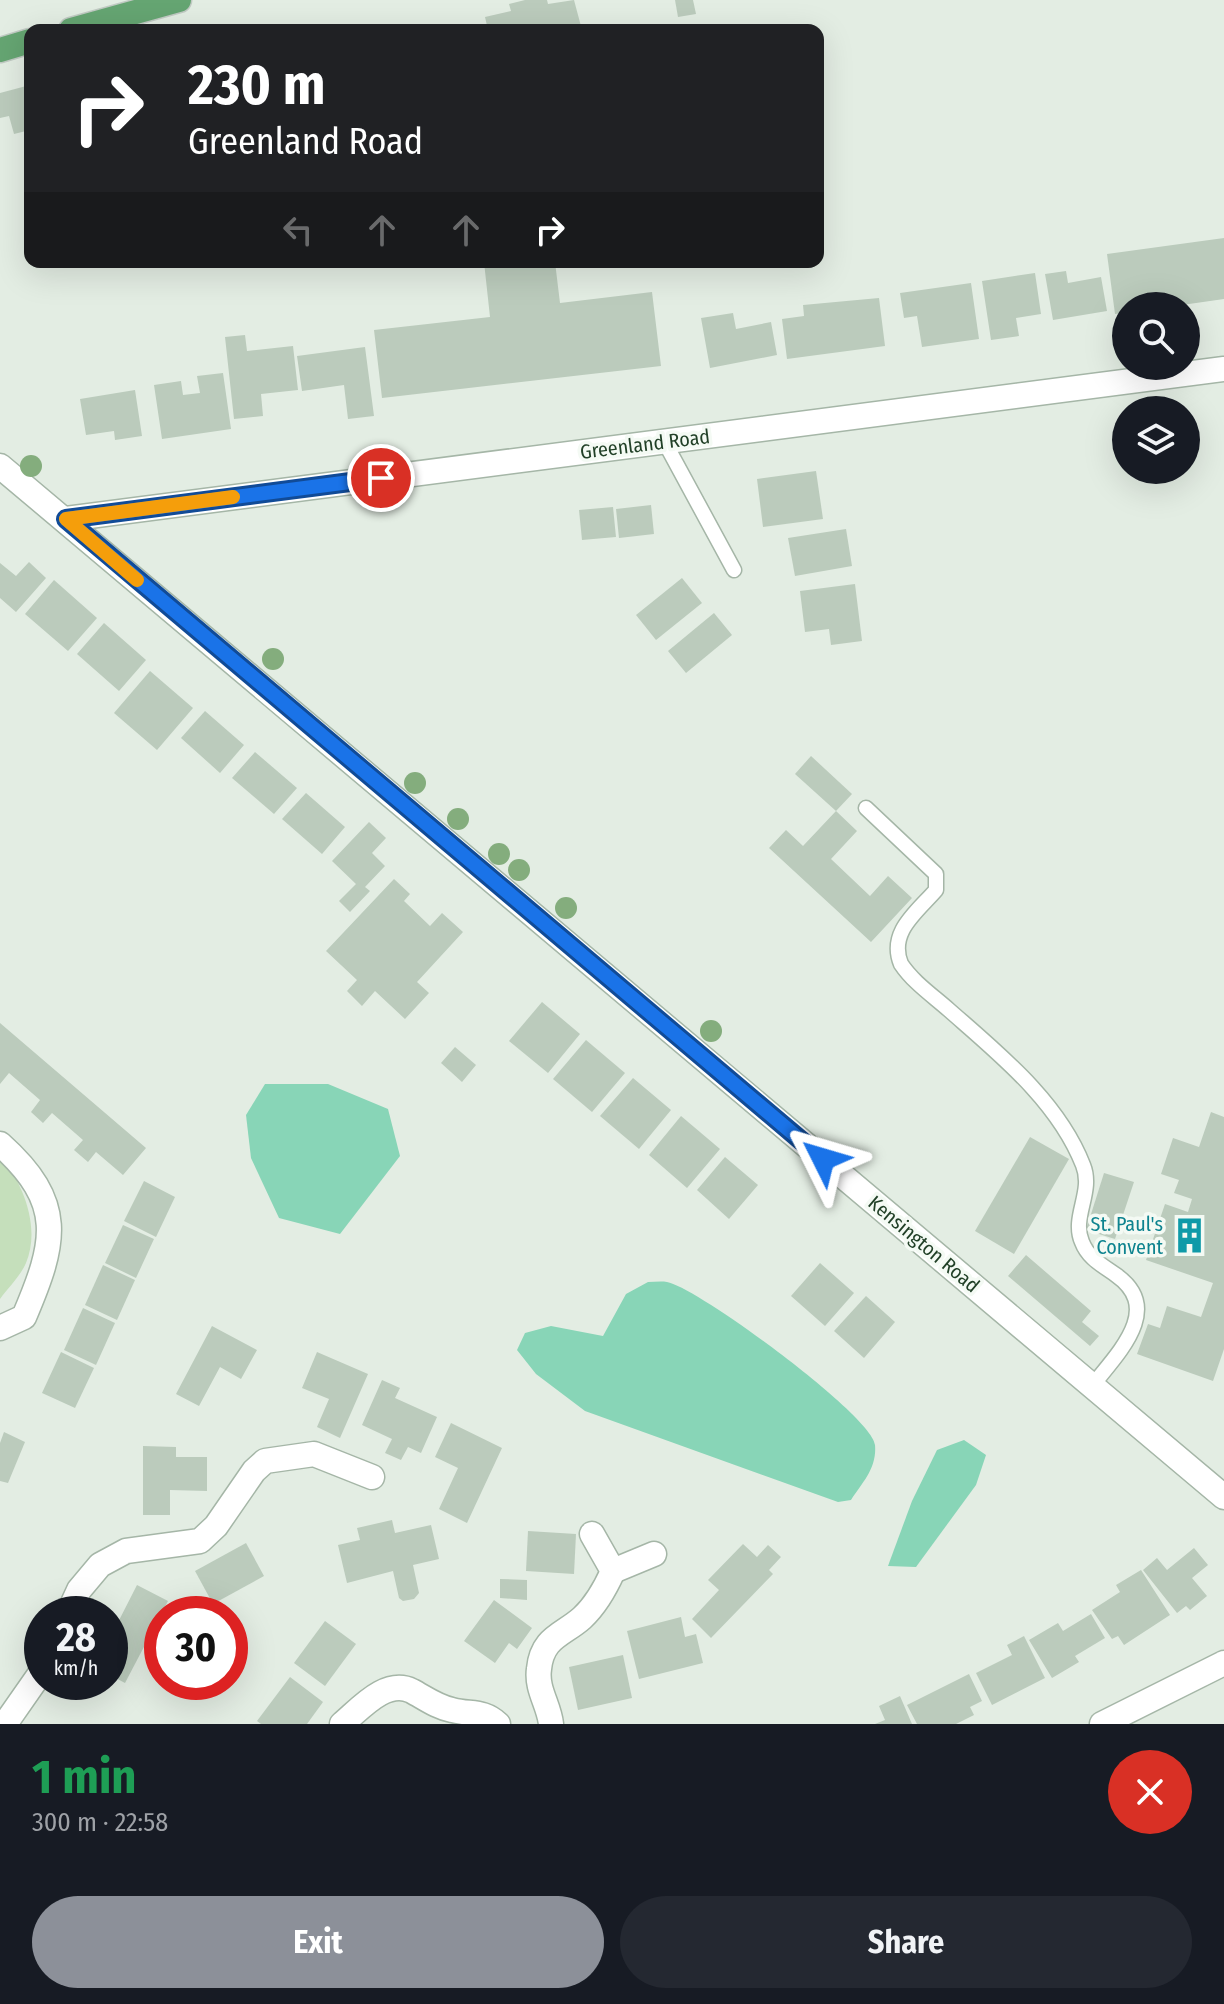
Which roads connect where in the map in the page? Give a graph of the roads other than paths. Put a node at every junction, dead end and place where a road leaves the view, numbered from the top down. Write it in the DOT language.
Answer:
graph roads {
  1 [pos="179,0"];
  2 [pos="142,5"];
  3 [pos="88,24"];
  4 [pos="24,43"];
  5 [pos="0,50"];
  6 [pos="1224,369"];
  7 [pos="664,441"];
  8 [pos="0,466"];
  9 [pos="66,519"];
  10 [pos="734,570"];
  11 [pos="866,808"];
  12 [pos="0,1144"];
  13 [pos="0,1328"];
  14 [pos="1092,1386"];
  15 [pos="372,1477"];
  16 [pos="1224,1497"];
  17 [pos="592,1534"];
  18 [pos="654,1554"];
  19 [pos="613,1571"];
  20 [pos="76,1596"];
  21 [pos="1224,1663"];
  22 [pos="24,1697"];
  23 [pos="5,1724"];
  24 [pos="342,1724"];
  25 [pos="498,1724"];
  26 [pos="551,1724"];
  27 [pos="1102,1724"];
  1 -- 2 [label="main road"];
  2 -- 3 [label="main road"];
  4 -- 5 [label="main road"];
  6 -- 7 [label="street, Greenland Road"];
  7 -- 9 [label="street, Greenland Road"];
  7 -- 10 [label="lane"];
  8 -- 9 [label="street, Kensington Road"];
  9 -- 14 [label="street, Kensington Road"];
  11 -- 14 [label="lane"];
  12 -- 13 [label="street"];
  14 -- 16 [label="street, Kensington Road"];
  15 -- 20 [label="street"];
  17 -- 19 [label="street"];
  18 -- 19 [label="street"];
  19 -- 26 [label="street"];
  21 -- 27 [label="street"];
  22 -- 23 [label="street"];
  24 -- 25 [label="street"];
}
